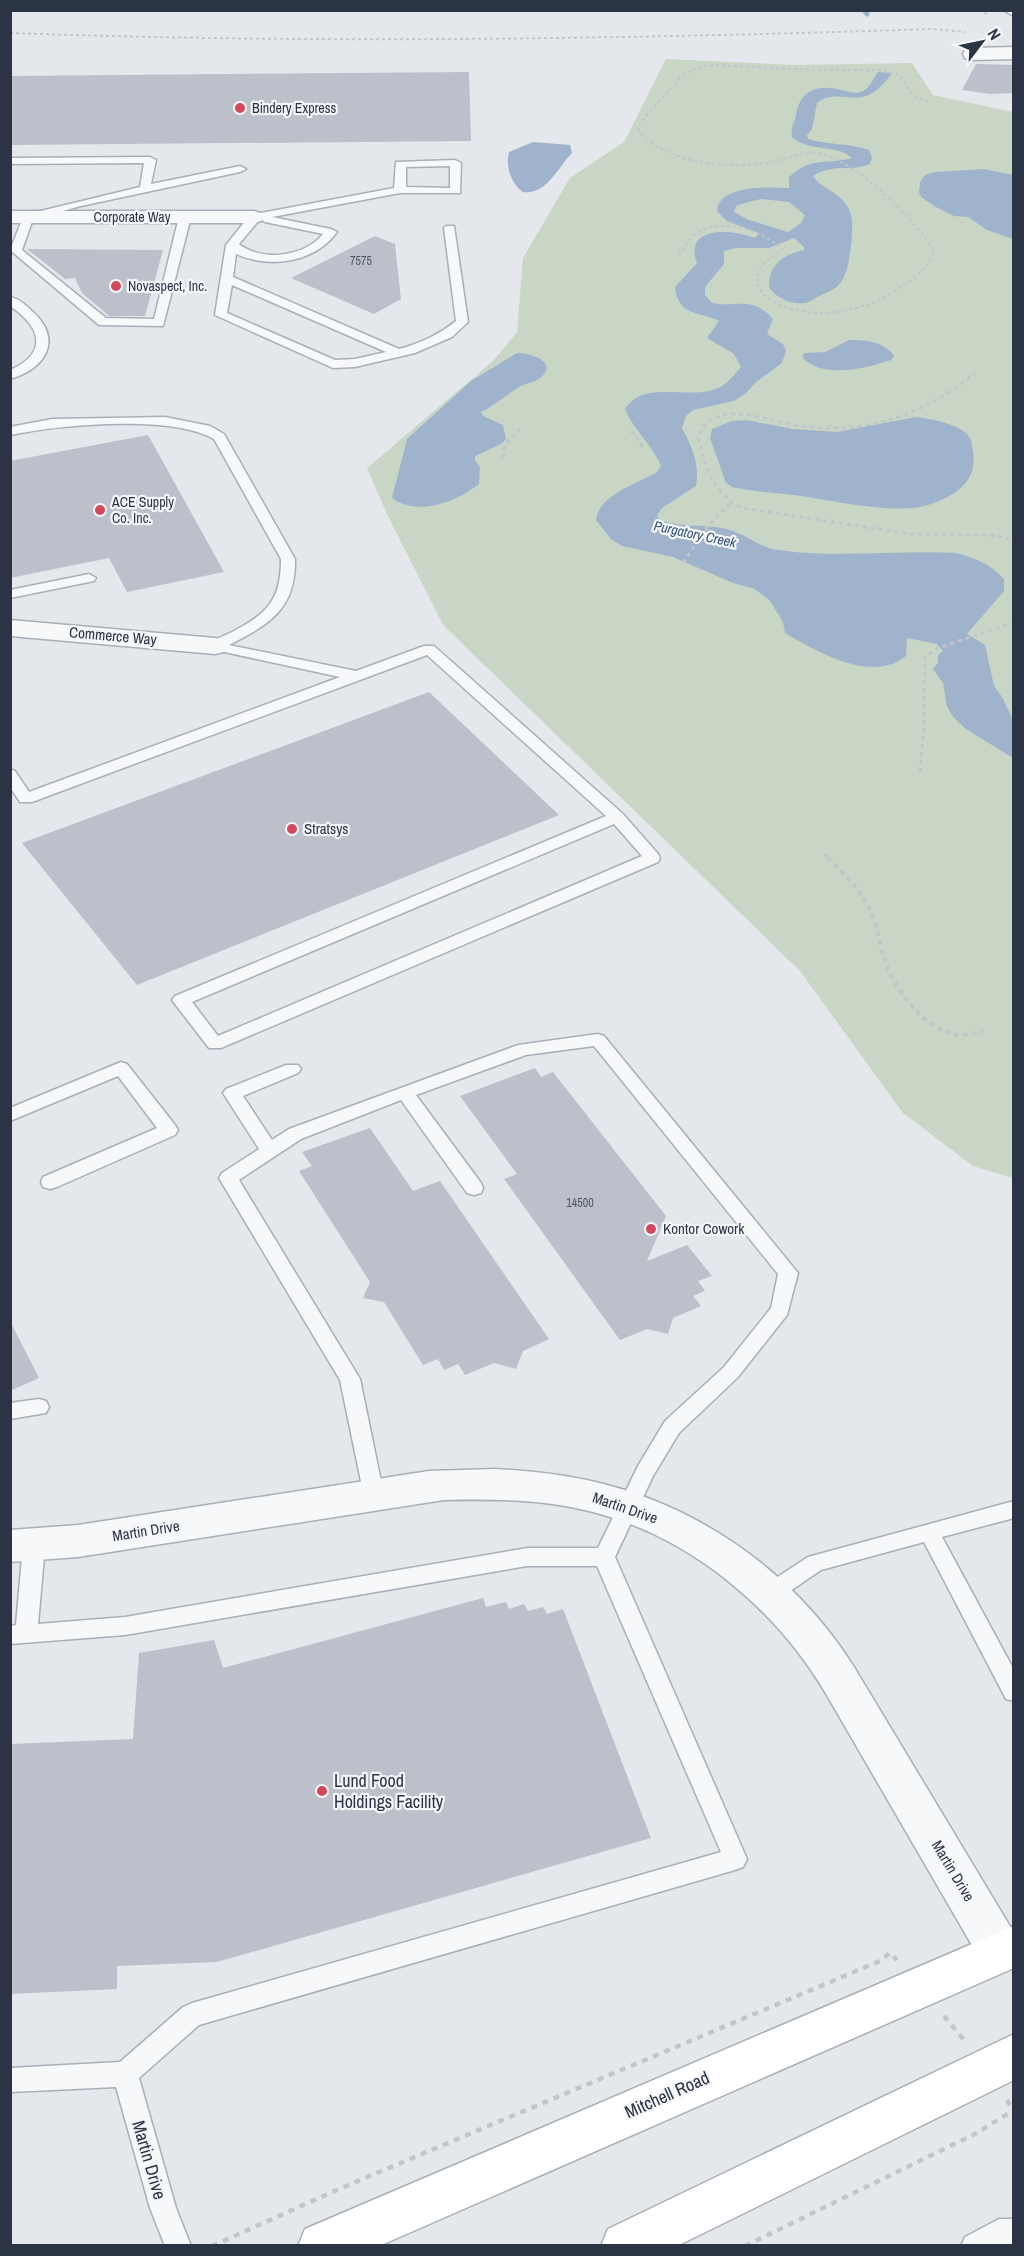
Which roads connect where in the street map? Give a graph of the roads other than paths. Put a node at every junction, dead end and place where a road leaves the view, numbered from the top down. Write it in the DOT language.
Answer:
graph roads {
  1 [pos="1014,53"];
  2 [pos="972,54"];
  3 [pos="10,161"];
  4 [pos="240,169"];
  5 [pos="145,189"];
  6 [pos="400,190"];
  7 [pos="19,217"];
  8 [pos="185,217"];
  9 [pos="254,217"];
  10 [pos="450,228"];
  11 [pos="232,245"];
  12 [pos="227,279"];
  13 [pos="10,300"];
  14 [pos="398,353"];
  15 [pos="10,375"];
  16 [pos="10,431"];
  17 [pos="89,578"];
  18 [pos="10,594"];
  19 [pos="10,628"];
  20 [pos="215,646"];
  21 [pos="357,676"];
  22 [pos="10,774"];
  23 [pos="617,817"];
  24 [pos="292,1069"];
  25 [pos="405,1092"];
  26 [pos="10,1115"];
  27 [pos="270,1151"];
  28 [pos="50,1182"];
  29 [pos="474,1188"];
  30 [pos="39,1407"];
  31 [pos="10,1412"];
  32 [pos="374,1496"];
  33 [pos="630,1507"];
  34 [pos="1014,1509"];
  35 [pos="929,1532"];
  36 [pos="22,1546"];
  37 [pos="604,1557"];
  38 [pos="769,1594"];
  39 [pos="18,1635"];
  40 [pos="1014,1692"];
  41 [pos="1009,1957"];
  42 [pos="1014,2056"];
  43 [pos="124,2074"];
  44 [pos="10,2080"];
  45 [pos="1014,2232"];
  46 [pos="178,2246"];
  47 [pos="322,2246"];
  48 [pos="625,2246"];
  49 [pos="974,2246"];
  1 -- 2 [label="street"];
  3 -- 5 [label="lane"];
  4 -- 5 [label="lane"];
  5 -- 7 [label="lane"];
  6 -- 6 [label="lane"];
  6 -- 9 [label="lane"];
  7 -- 8 [label="street, Corporate Way"];
  7 -- 8 [label="lane"];
  8 -- 9 [label="street, Corporate Way"];
  9 -- 11 [label="lane"];
  9 -- 11 [label="lane"];
  10 -- 14 [label="lane"];
  11 -- 12 [label="lane"];
  12 -- 14 [label="lane"];
  12 -- 14 [label="lane"];
  13 -- 15 [label="lane"];
  16 -- 20 [label="lane"];
  17 -- 18 [label="lane"];
  19 -- 20 [label="street, Commerce Way"];
  20 -- 21 [label="lane"];
  21 -- 22 [label="lane"];
  21 -- 23 [label="lane"];
  23 -- 23 [label="lane"];
  24 -- 27 [label="lane"];
  25 -- 27 [label="lane"];
  25 -- 29 [label="lane"];
  25 -- 33 [label="lane"];
  26 -- 28 [label="lane"];
  27 -- 32 [label="lane"];
  30 -- 31 [label="lane"];
  32 -- 33 [label="street, Martin Drive"];
  32 -- 36 [label="street, Martin Drive"];
  33 -- 37 [label="lane"];
  33 -- 38 [label="street, Martin Drive"];
  34 -- 35 [label="lane"];
  35 -- 38 [label="lane"];
  35 -- 40 [label="lane"];
  36 -- 39 [label="lane"];
  37 -- 39 [label="lane"];
  37 -- 43 [label="lane"];
  38 -- 41 [label="street, Martin Drive"];
  41 -- 47 [label="main road, Mitchell Road"];
  42 -- 48 [label="main road"];
  43 -- 44 [label="lane"];
  43 -- 46 [label="lane, Martin Drive"];
  45 -- 49 [label="lane"];
}
